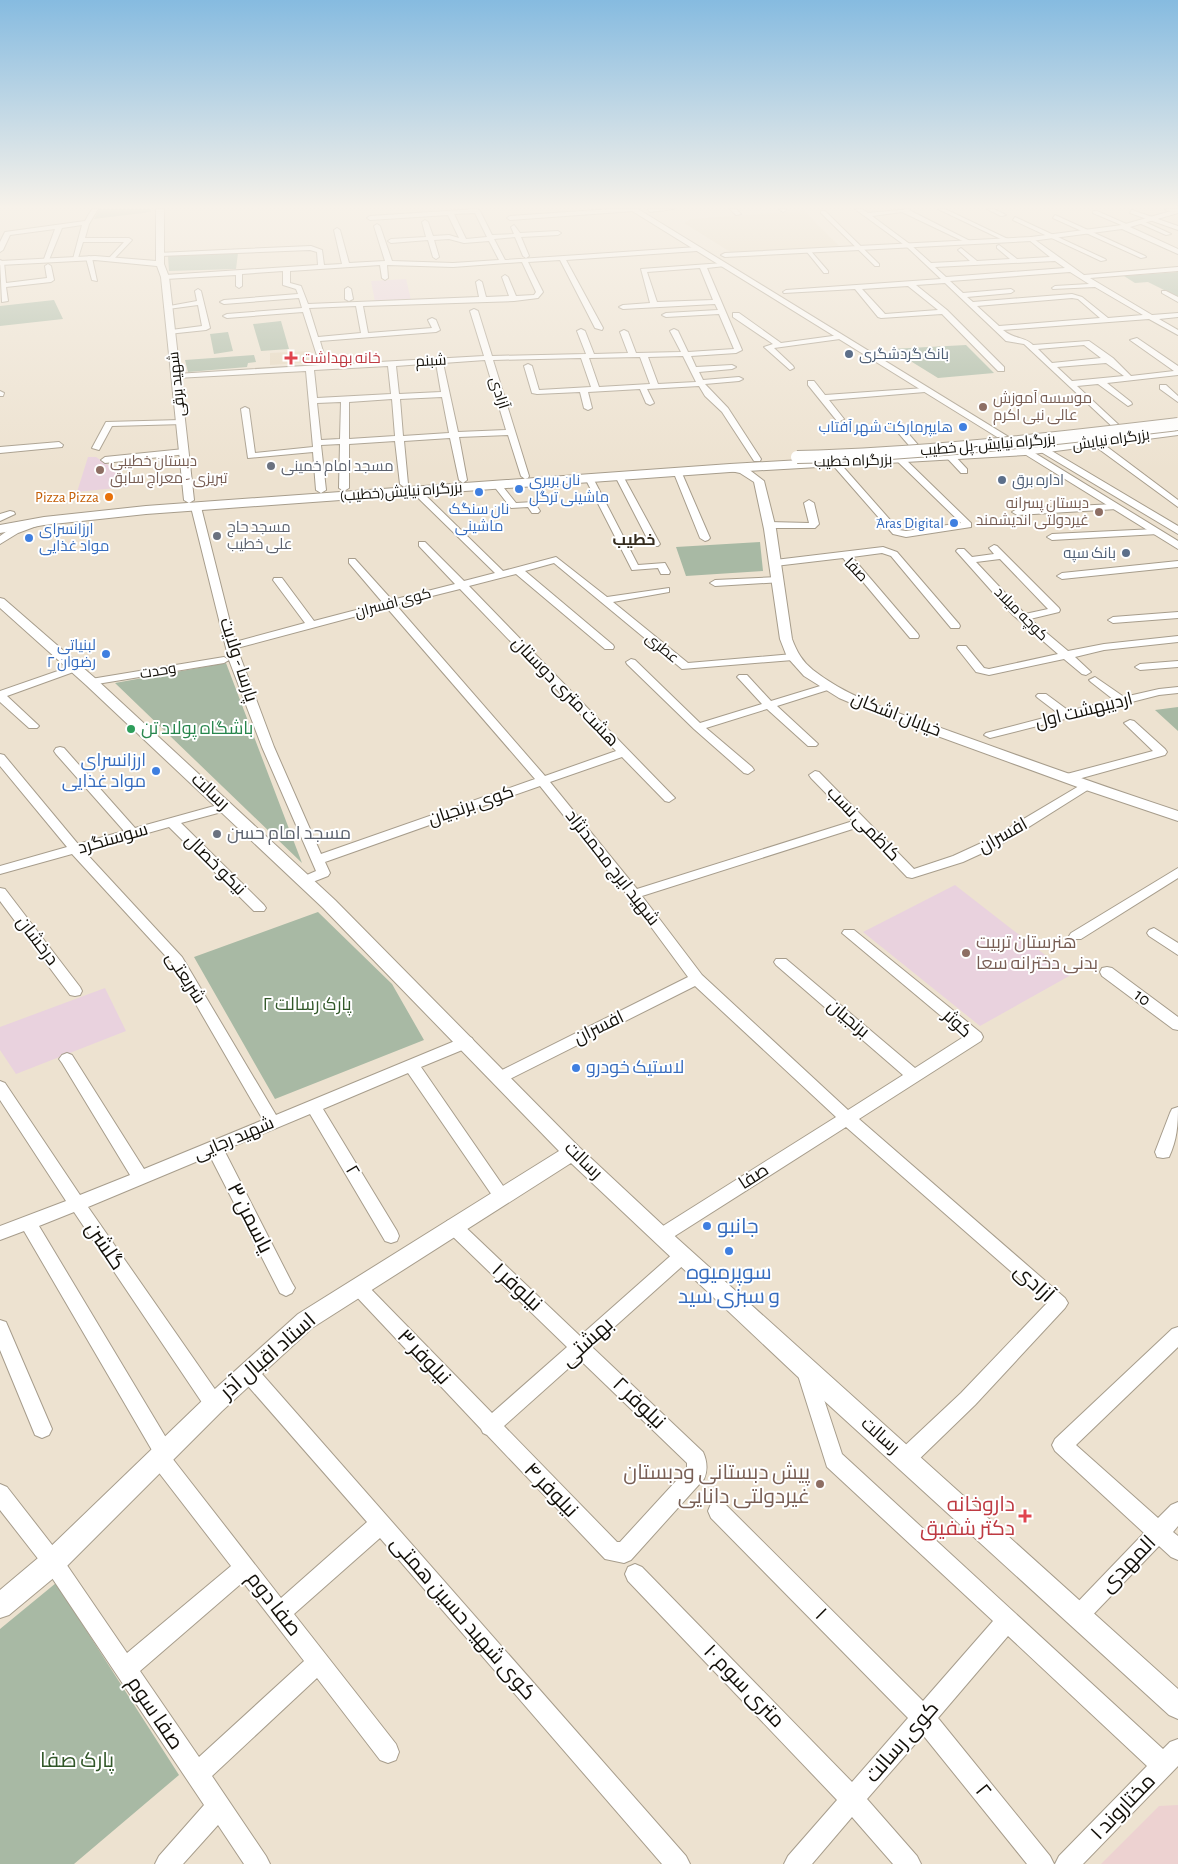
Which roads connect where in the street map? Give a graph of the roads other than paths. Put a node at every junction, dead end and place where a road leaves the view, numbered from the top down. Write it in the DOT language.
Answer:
graph roads {
  1 [pos="4,296"];
  2 [pos="167,296"];
  3 [pos="199,296"];
  4 [pos="301,296"];
  5 [pos="349,296"];
  6 [pos="482,296"];
  7 [pos="513,296"];
  8 [pos="536,296"];
  9 [pos="582,296"];
  10 [pos="655,296"];
  11 [pos="714,296"];
  12 [pos="778,296"];
  13 [pos="792,296"];
  14 [pos="864,296"];
  15 [pos="925,296"];
  16 [pos="962,296"];
  17 [pos="1116,296"];
  18 [pos="371,298"];
  19 [pos="349,299"];
  20 [pos="514,299"];
  21 [pos="256,300"];
  22 [pos="483,300"];
  23 [pos="4,301"];
  24 [pos="224,302"];
  25 [pos="717,302"];
  26 [pos="200,303"];
  27 [pos="304,304"];
  28 [pos="658,304"];
  29 [pos="971,304"];
  30 [pos="359,305"];
  31 [pos="168,307"];
  32 [pos="623,307"];
  33 [pos="474,311"];
  34 [pos="722,312"];
  35 [pos="944,312"];
  36 [pos="666,315"];
  37 [pos="736,315"];
  38 [pos="1178,315"];
  39 [pos="227,316"];
  40 [pos="259,317"];
  41 [pos="1104,318"];
  42 [pos="1154,318"];
  43 [pos="432,320"];
  44 [pos="670,323"];
  45 [pos="599,328"];
  46 [pos="998,328"];
  47 [pos="581,331"];
  48 [pos="674,331"];
  49 [pos="172,332"];
  50 [pos="624,332"];
  51 [pos="1178,333"];
  52 [pos="365,335"];
  53 [pos="840,337"];
  54 [pos="860,338"];
  55 [pos="316,339"];
  56 [pos="1134,340"];
  57 [pos="778,345"];
  58 [pos="1032,347"];
  59 [pos="687,354"];
  60 [pos="633,355"];
  61 [pos="643,355"];
  62 [pos="587,356"];
  63 [pos="487,358"];
  64 [pos="439,360"];
  65 [pos="1110,360"];
  66 [pos="392,363"];
  67 [pos="1051,365"];
  68 [pos="528,366"];
  69 [pos="324,367"];
  70 [pos="310,368"];
  71 [pos="732,368"];
  72 [pos="790,368"];
  73 [pos="1001,369"];
  74 [pos="694,370"];
  75 [pos="1178,372"];
  76 [pos="1127,375"];
  77 [pos="176,376"];
  78 [pos="739,379"];
  79 [pos="1100,381"];
  80 [pos="701,383"];
  81 [pos="811,383"];
  82 [pos="1071,384"];
  83 [pos="642,386"];
  84 [pos="655,386"];
  85 [pos="1162,387"];
  86 [pos="596,389"];
  87 [pos="583,390"];
  88 [pos="926,390"];
  89 [pos="446,394"];
  90 [pos="395,397"];
  91 [pos="824,398"];
  92 [pos="344,399"];
  93 [pos="1178,400"];
  94 [pos="313,401"];
  95 [pos="650,404"];
  96 [pos="1128,404"];
  97 [pos="588,408"];
  98 [pos="246,409"];
  99 [pos="840,419"];
  100 [pos="181,422"];
  101 [pos="897,426"];
  102 [pos="1178,426"];
  103 [pos="1117,428"];
  104 [pos="511,432"];
  105 [pos="1082,433"];
  106 [pos="454,435"];
  107 [pos="1010,435"];
  108 [pos="399,438"];
  109 [pos="344,441"];
  110 [pos="1095,442"];
  111 [pos="59,445"];
  112 [pos="959,445"];
  113 [pos="1026,445"];
  114 [pos="317,446"];
  115 [pos="96,448"];
  116 [pos="916,448"];
  117 [pos="1043,449"];
  118 [pos="0,450"];
  119 [pos="184,452"];
  120 [pos="944,453"];
  121 [pos="968,455"];
  122 [pos="757,459"];
  123 [pos="900,459"];
  124 [pos="105,460"];
  125 [pos="799,460"];
  126 [pos="835,463"];
  127 [pos="730,468"];
  128 [pos="677,471"];
  129 [pos="964,471"];
  130 [pos="525,476"];
  131 [pos="619,476"];
  132 [pos="589,478"];
  133 [pos="463,480"];
  134 [pos="759,481"];
  135 [pos="498,485"];
  136 [pos="410,487"];
  137 [pos="344,488"];
  138 [pos="321,490"];
  139 [pos="193,503"];
  140 [pos="809,503"];
  141 [pos="1178,504"];
  142 [pos="1114,507"];
  143 [pos="535,511"];
  144 [pos="1017,512"];
  145 [pos="2,525"];
  146 [pos="769,525"];
  147 [pos="1178,531"];
  148 [pos="1155,532"];
  149 [pos="1052,537"];
  150 [pos="705,538"];
  151 [pos="422,544"];
  152 [pos="655,544"];
  153 [pos="1178,546"];
  154 [pos="961,551"];
  155 [pos="845,555"];
  156 [pos="556,560"];
  157 [pos="970,560"];
  158 [pos="352,561"];
  159 [pos="775,563"];
  160 [pos="1178,564"];
  161 [pos="662,565"];
  162 [pos="635,568"];
  163 [pos="518,570"];
  164 [pos="502,574"];
  165 [pos="1062,576"];
  166 [pos="278,580"];
  167 [pos="778,580"];
  168 [pos="641,581"];
  169 [pos="715,583"];
  170 [pos="462,585"];
  171 [pos="665,590"];
  172 [pos="0,600"];
  173 [pos="605,600"];
  174 [pos="390,604"];
  175 [pos="1178,615"];
  176 [pos="1022,618"];
  177 [pos="1113,620"];
  178 [pos="312,625"];
  179 [pos="955,626"];
  180 [pos="914,636"];
  181 [pos="1178,639"];
  182 [pos="231,646"];
  183 [pos="608,647"];
  184 [pos="962,648"];
  185 [pos="1064,655"];
  186 [pos="793,657"];
  187 [pos="224,660"];
  188 [pos="631,662"];
  189 [pos="1178,664"];
  190 [pos="1140,667"];
  191 [pos="75,668"];
  192 [pos="1086,672"];
  193 [pos="743,677"];
  194 [pos="1095,680"];
  195 [pos="91,682"];
  196 [pos="830,686"];
  197 [pos="1178,690"];
  198 [pos="0,695"];
  199 [pos="1042,696"];
  200 [pos="1122,701"];
  201 [pos="769,705"];
  202 [pos="1067,715"];
  203 [pos="1130,722"];
  204 [pos="33,726"];
  205 [pos="698,727"];
  206 [pos="990,735"];
  207 [pos="812,744"];
  208 [pos="60,751"];
  209 [pos="624,752"];
  210 [pos="0,758"];
  211 [pos="748,770"];
  212 [pos="815,775"];
  213 [pos="1067,778"];
  214 [pos="543,781"];
  215 [pos="1088,786"];
  216 [pos="669,798"];
  217 [pos="225,807"];
  218 [pos="1178,816"];
  219 [pos="172,822"];
  220 [pos="862,822"];
  221 [pos="132,833"];
  222 [pos="75,850"];
  223 [pos="318,860"];
  224 [pos="0,870"];
  225 [pos="1178,872"];
  226 [pos="912,874"];
  227 [pos="305,881"];
  228 [pos="0,892"];
  229 [pos="634,894"];
  230 [pos="259,908"];
  231 [pos="849,933"];
  232 [pos="1154,933"];
  233 [pos="1076,936"];
  234 [pos="1178,950"];
  235 [pos="781,962"];
  236 [pos="1107,972"];
  237 [pos="697,979"];
  238 [pos="75,991"];
  239 [pos="1178,1024"];
  240 [pos="467,1042"];
  241 [pos="68,1059"];
  242 [pos="411,1066"];
  243 [pos="914,1076"];
  244 [pos="501,1077"];
  245 [pos="0,1087"];
  246 [pos="314,1106"];
  247 [pos="1178,1113"];
  248 [pos="847,1118"];
  249 [pos="273,1123"];
  250 [pos="214,1147"];
  251 [pos="572,1152"];
  252 [pos="1163,1152"];
  253 [pos="141,1178"];
  254 [pos="502,1196"];
  255 [pos="76,1204"];
  256 [pos="28,1223"];
  257 [pos="452,1226"];
  258 [pos="0,1234"];
  259 [pos="390,1236"];
  260 [pos="661,1236"];
  261 [pos="682,1256"];
  262 [pos="358,1287"];
  263 [pos="286,1288"];
  264 [pos="0,1328"];
  265 [pos="1178,1335"];
  266 [pos="581,1347"];
  267 [pos="804,1369"];
  268 [pos="248,1372"];
  269 [pos="214,1404"];
  270 [pos="490,1428"];
  271 [pos="42,1429"];
  272 [pos="162,1456"];
  273 [pos="905,1459"];
  274 [pos="0,1494"];
  275 [pos="718,1511"];
  276 [pos="1178,1512"];
  277 [pos="380,1524"];
  278 [pos="1158,1532"];
  279 [pos="1178,1550"];
  280 [pos="612,1552"];
  281 [pos="53,1562"];
  282 [pos="245,1566"];
  283 [pos="635,1574"];
  284 [pos="1,1602"];
  285 [pos="280,1612"];
  286 [pos="1077,1617"];
  287 [pos="1007,1621"];
  288 [pos="319,1661"];
  289 [pos="125,1669"];
  290 [pos="1178,1706"];
  291 [pos="924,1717"];
  292 [pos="388,1752"];
  293 [pos="1171,1758"];
  294 [pos="197,1774"];
  295 [pos="852,1799"];
  296 [pos="219,1806"];
  297 [pos="167,1864"];
  298 [pos="258,1864"];
  299 [pos="678,1864"];
  300 [pos="796,1864"];
  301 [pos="909,1864"];
  302 [pos="1042,1864"];
  303 [pos="1067,1864"];
  1 -- 23 [label="street"];
  2 -- 31 [label="main road, شهید برقی"];
  3 -- 26 [label="street"];
  4 -- 27 [label="street"];
  5 -- 19 [label="street"];
  6 -- 22 [label="street"];
  7 -- 20 [label="street"];
  8 -- 20 [label="street"];
  9 -- 45 [label="street"];
  10 -- 28 [label="street"];
  11 -- 25 [label="street"];
  12 -- 53 [label="main road"];
  13 -- 54 [label="main road"];
  14 -- 35 [label="street"];
  15 -- 35 [label="street"];
  16 -- 29 [label="street"];
  17 -- 42 [label="street"];
  18 -- 19 [label="street"];
  19 -- 27 [label="street"];
  20 -- 22 [label="street"];
  21 -- 24 [label="street"];
  21 -- 27 [label="street"];
  21 -- 40 [label="street"];
  22 -- 30 [label="street"];
  25 -- 28 [label="street"];
  25 -- 34 [label="street"];
  26 -- 31 [label="street"];
  26 -- 49 [label="street"];
  27 -- 30 [label="street"];
  27 -- 40 [label="street"];
  27 -- 55 [label="street"];
  28 -- 32 [label="street"];
  28 -- 36 [label="street"];
  29 -- 41 [label="street"];
  29 -- 46 [label="street"];
  30 -- 52 [label="street"];
  31 -- 49 [label="main road, شهید برقی"];
  33 -- 63 [label="street, آزادی"];
  34 -- 36 [label="street"];
  34 -- 59 [label="street, شبنم"];
  35 -- 73 [label="street"];
  36 -- 44 [label="street"];
  37 -- 57 [label="street"];
  38 -- 42 [label="street"];
  39 -- 40 [label="street"];
  42 -- 46 [label="street"];
  42 -- 51 [label="street"];
  43 -- 52 [label="street"];
  46 -- 58 [label="street"];
  47 -- 62 [label="street"];
  48 -- 59 [label="street"];
  49 -- 77 [label="main road, شهید برقی"];
  50 -- 60 [label="street"];
  52 -- 55 [label="street"];
  53 -- 57 [label="street"];
  53 -- 88 [label="main road"];
  55 -- 69 [label="street"];
  56 -- 75 [label="street"];
  57 -- 72 [label="street"];
  58 -- 65 [label="street"];
  58 -- 67 [label="street"];
  59 -- 61 [label="street, شبنم"];
  59 -- 74 [label="street"];
  60 -- 61 [label="street, شبنم"];
  60 -- 62 [label="street, شبنم"];
  61 -- 84 [label="street"];
  62 -- 63 [label="street, شبنم"];
  62 -- 86 [label="street"];
  63 -- 64 [label="street, شبنم"];
  63 -- 104 [label="street, آزادی"];
  64 -- 66 [label="street, شبنم"];
  64 -- 89 [label="street"];
  65 -- 67 [label="street"];
  65 -- 76 [label="street"];
  66 -- 69 [label="street, شبنم"];
  66 -- 90 [label="street"];
  67 -- 82 [label="street"];
  68 -- 87 [label="street"];
  69 -- 70 [label="street, شبنم"];
  70 -- 77 [label="street, شبنم"];
  70 -- 94 [label="street"];
  71 -- 74 [label="street"];
  74 -- 80 [label="street"];
  75 -- 79 [label="street"];
  77 -- 100 [label="main road, شهید برقی"];
  78 -- 80 [label="street"];
  79 -- 82 [label="street"];
  79 -- 96 [label="street"];
  80 -- 84 [label="street"];
  80 -- 122 [label="street"];
  81 -- 91 [label="street"];
  82 -- 103 [label="street"];
  83 -- 84 [label="street"];
  83 -- 86 [label="street"];
  83 -- 95 [label="street"];
  85 -- 93 [label="street"];
  86 -- 87 [label="street"];
  87 -- 97 [label="street"];
  88 -- 91 [label="street"];
  88 -- 107 [label="main road"];
  89 -- 90 [label="street"];
  89 -- 106 [label="street"];
  90 -- 92 [label="street"];
  90 -- 108 [label="street"];
  91 -- 99 [label="street"];
  92 -- 94 [label="street"];
  92 -- 109 [label="street"];
  94 -- 114 [label="street"];
  98 -- 114 [label="street"];
  100 -- 115 [label="street"];
  100 -- 119 [label="main road, شهید برقی"];
  101 -- 116 [label="street"];
  102 -- 103 [label="highway, بزرگراه نیایش"];
  102 -- 110 [label="highway, بزرگراه نیایش"];
  102 -- 125 [label="highway, بزرگراه نیایش-پل خطیب"];
  103 -- 105 [label="highway, بزرگراه نیایش"];
  104 -- 106 [label="street"];
  104 -- 130 [label="street, آزادی"];
  105 -- 110 [label="highway"];
  105 -- 113 [label="highway, بزرگراه نیایش"];
  106 -- 108 [label="street"];
  106 -- 133 [label="street"];
  107 -- 112 [label="highway, بزرگراه خطیب"];
  107 -- 113 [label="highway, بزرگراه خطیب"];
  108 -- 109 [label="street"];
  108 -- 136 [label="street"];
  109 -- 114 [label="street"];
  109 -- 137 [label="street"];
  110 -- 117 [label="highway, بزرگراه نیایش"];
  110 -- 141 [label="street"];
  111 -- 118 [label="street"];
  112 -- 120 [label="highway, بزرگراه خطیب"];
  112 -- 121 [label="highway"];
  113 -- 117 [label="highway, بزرگراه نیایش"];
  113 -- 121 [label="highway, بزرگراه خطیب"];
  113 -- 142 [label="main road"];
  114 -- 138 [label="street"];
  116 -- 120 [label="highway, بزرگراه خطیب"];
  116 -- 125 [label="highway, بزرگراه خطیب"];
  117 -- 147 [label="main road"];
  119 -- 124 [label="street"];
  119 -- 139 [label="main road, شهید برقی"];
  120 -- 121 [label="highway, بزرگراه خطیب"];
  120 -- 123 [label="highway, بزرگراه خطیب"];
  120 -- 129 [label="street"];
  122 -- 125 [label="highway, بزرگراه نیایش(خطیب)"];
  122 -- 130 [label="highway, بزرگراه نیایش(خطیب)"];
  123 -- 126 [label="highway, بزرگراه خطیب"];
  123 -- 126 [label="street"];
  125 -- 126 [label="highway, بزرگراه خطیب"];
  125 -- 127 [label="highway, بزرگراه نیایش(خطیب)"];
  125 -- 134 [label="main road"];
  127 -- 128 [label="highway, بزرگراه نیایش(خطیب)"];
  127 -- 134 [label="main road"];
  128 -- 131 [label="highway, بزرگراه نیایش(خطیب)"];
  128 -- 150 [label="street"];
  130 -- 133 [label="highway, بزرگراه نیایش(خطیب)"];
  131 -- 132 [label="highway, بزرگراه نیایش(خطیب)"];
  131 -- 152 [label="street"];
  132 -- 135 [label="highway, بزرگراه نیایش(خطیب)"];
  132 -- 162 [label="street"];
  133 -- 136 [label="highway, بزرگراه نیایش(خطیب)"];
  134 -- 146 [label="main road, خیابان اشکان"];
  135 -- 136 [label="highway, بزرگراه نیایش(خطیب)"];
  135 -- 143 [label="street"];
  136 -- 137 [label="highway, بزرگراه نیایش(خطیب)"];
  136 -- 139 [label="highway, بزرگراه نیایش(خطیب)"];
  136 -- 164 [label="street"];
  137 -- 138 [label="highway, بزرگراه نیایش(خطیب)"];
  138 -- 139 [label="highway, بزرگراه نیایش(خطیب)"];
  139 -- 145 [label="highway, بزرگراه نیایش(خطیب)"];
  139 -- 145 [label="highway, بزرگراه نیایش(خطیب)"];
  139 -- 182 [label="street, پارسا - ولایت"];
  140 -- 146 [label="street"];
  142 -- 144 [label="street"];
  142 -- 148 [label="main road"];
  146 -- 159 [label="main road, خیابان اشکان"];
  148 -- 149 [label="street"];
  148 -- 153 [label="main road"];
  151 -- 170 [label="street"];
  154 -- 157 [label="street, کوچه میلاد"];
  155 -- 159 [label="street, صفا"];
  155 -- 179 [label="street"];
  155 -- 180 [label="street, صفا"];
  156 -- 163 [label="street, کوی افسران"];
  156 -- 173 [label="street, عطری"];
  157 -- 176 [label="street, کوچه میلاد"];
  157 -- 176 [label="street"];
  158 -- 174 [label="street, شهید ایرج محمدنژاد"];
  159 -- 167 [label="main road, خیابان اشکان"];
  160 -- 165 [label="street"];
  161 -- 162 [label="street"];
  162 -- 168 [label="street"];
  163 -- 164 [label="street, کوی افسران"];
  163 -- 183 [label="street"];
  164 -- 170 [label="street, کوی افسران"];
  166 -- 178 [label="street"];
  167 -- 169 [label="street"];
  167 -- 186 [label="main road, خیابان اشکان"];
  170 -- 174 [label="street, کوی افسران"];
  170 -- 209 [label="street, هشت متری دوستان"];
  171 -- 173 [label="street"];
  172 -- 191 [label="main road, رسالت"];
  173 -- 186 [label="street, عطری"];
  174 -- 178 [label="street, کوی افسران"];
  174 -- 214 [label="street, شهید ایرج محمدنژاد"];
  175 -- 177 [label="street"];
  176 -- 185 [label="street, کوچه میلاد"];
  178 -- 182 [label="street, کوی افسران"];
  181 -- 185 [label="street"];
  182 -- 223 [label="street, پارسا - ولایت"];
  184 -- 185 [label="street"];
  185 -- 192 [label="street, کوچه میلاد"];
  186 -- 196 [label="main road, خیابان اشکان"];
  187 -- 195 [label="street, وحدت"];
  188 -- 205 [label="street"];
  189 -- 190 [label="street"];
  191 -- 195 [label="main road, رسالت"];
  191 -- 198 [label="street"];
  193 -- 201 [label="street"];
  194 -- 200 [label="street"];
  195 -- 217 [label="main road, رسالت"];
  196 -- 201 [label="street"];
  196 -- 213 [label="main road, خیابان اشکان"];
  197 -- 200 [label="street, اردیبهشت اول"];
  198 -- 204 [label="street"];
  199 -- 202 [label="street"];
  200 -- 202 [label="street, اردیبهشت اول"];
  201 -- 205 [label="street"];
  201 -- 207 [label="street"];
  202 -- 206 [label="street, اردیبهشت اول"];
  203 -- 213 [label="street"];
  205 -- 211 [label="street"];
  208 -- 221 [label="street"];
  209 -- 214 [label="street, کوی برنجیان"];
  209 -- 216 [label="street, هشت متری دوستان"];
  210 -- 222 [label="street, شریعتی"];
  212 -- 220 [label="street, کاظمی نسب"];
  213 -- 215 [label="main road, خیابان اشکان"];
  214 -- 223 [label="street, کوی برنجیان"];
  214 -- 229 [label="street, شهید ایرج محمدنژاد"];
  215 -- 218 [label="main road, خیابان اشکان"];
  215 -- 226 [label="street, افسران"];
  217 -- 219 [label="street, سوسنگرد"];
  217 -- 227 [label="main road, رسالت"];
  219 -- 221 [label="street, سوسنگرد"];
  219 -- 230 [label="street, نیکو خصال"];
  220 -- 226 [label="street, کاظمی نسب"];
  220 -- 229 [label="street"];
  221 -- 222 [label="street, سوسنگرد"];
  222 -- 224 [label="street, سوسنگرد"];
  222 -- 249 [label="street, شریعتی"];
  223 -- 227 [label="street"];
  225 -- 233 [label="street"];
  227 -- 240 [label="main road, رسالت"];
  228 -- 238 [label="street, درخشان"];
  229 -- 237 [label="street, شهید ایرج محمدنژاد"];
  231 -- 243 [label="street, کوثر"];
  232 -- 234 [label="street"];
  235 -- 243 [label="street, برنجیان"];
  236 -- 239 [label="street, 10"];
  237 -- 244 [label="street, افسران"];
  237 -- 248 [label="street, شهید ایرج محمدنژاد"];
  240 -- 242 [label="street, شهید رجایی"];
  240 -- 244 [label="main road, رسالت"];
  241 -- 253 [label="street"];
  242 -- 246 [label="street, شهید رجایی"];
  242 -- 254 [label="street"];
  243 -- 248 [label="street, کوثر"];
  244 -- 251 [label="main road, رسالت"];
  245 -- 255 [label="street, گلشن"];
  246 -- 249 [label="street, شهید رجایی"];
  246 -- 259 [label="street, ۲"];
  247 -- 252 [label="street"];
  248 -- 260 [label="street, صفا"];
  248 -- 273 [label="street, آزادی"];
  249 -- 250 [label="street, شهید رجایی"];
  250 -- 253 [label="street, شهید رجایی"];
  250 -- 263 [label="street, یاسمن ۳"];
  251 -- 254 [label="main road, استاد اقبال آذر"];
  251 -- 260 [label="main road, رسالت"];
  253 -- 255 [label="street, شهید رجایی"];
  254 -- 257 [label="main road, استاد اقبال آذر"];
  255 -- 256 [label="street, شهید رجایی"];
  255 -- 269 [label="street, گلشن"];
  256 -- 258 [label="street, شهید رجایی"];
  256 -- 272 [label="street, صفا دوم"];
  257 -- 262 [label="main road, استاد اقبال آذر"];
  257 -- 266 [label="street, نیلوفر ۱"];
  260 -- 261 [label="main road, رسالت"];
  261 -- 266 [label="street, بهشتی"];
  261 -- 267 [label="main road, رسالت"];
  262 -- 268 [label="main road, استاد اقبال آذر"];
  262 -- 270 [label="street, نیلوفر ۳"];
  264 -- 271 [label="street"];
  265 -- 278 [label="street"];
  266 -- 270 [label="street, بهشتی"];
  266 -- 280 [label="street, نیلوفر ۲"];
  267 -- 273 [label="main road, رسالت"];
  267 -- 287 [label="street"];
  268 -- 269 [label="main road, استاد اقبال آذر"];
  268 -- 277 [label="street, کوی شهید حسین همتی"];
  269 -- 272 [label="main road, استاد اقبال آذر"];
  270 -- 280 [label="street, نیلوفر ۴"];
  272 -- 281 [label="main road, استاد اقبال آذر"];
  272 -- 282 [label="street, صفا دوم"];
  273 -- 286 [label="main road, رسالت"];
  274 -- 281 [label="street, صفا سوم"];
  275 -- 291 [label="street, ۱"];
  276 -- 278 [label="street, المهدی"];
  277 -- 285 [label="street"];
  277 -- 299 [label="street, کوی شهید حسین همتی"];
  278 -- 279 [label="street"];
  278 -- 286 [label="street, المهدی"];
  281 -- 284 [label="main road, استاد اقبال آذر"];
  281 -- 289 [label="street, صفا سوم"];
  282 -- 285 [label="street, صفا دوم"];
  282 -- 289 [label="street"];
  283 -- 295 [label="street, ۱۰ متری سوم"];
  285 -- 288 [label="street, صفا دوم"];
  286 -- 290 [label="main road, رسالت"];
  287 -- 291 [label="street, کوی رسالت"];
  287 -- 293 [label="street"];
  288 -- 292 [label="street, صفا دوم"];
  288 -- 294 [label="street"];
  289 -- 294 [label="street, صفا سوم"];
  291 -- 295 [label="street, کوی رسالت"];
  291 -- 302 [label="street, ۲"];
  293 -- 303 [label="street, مختاروند ۱"];
  294 -- 296 [label="street, صفا سوم"];
  295 -- 300 [label="street, کوی رسالت"];
  295 -- 301 [label="street, ۱۰ متری سوم"];
  296 -- 297 [label="street"];
  296 -- 298 [label="street, صفا سوم"];
}
